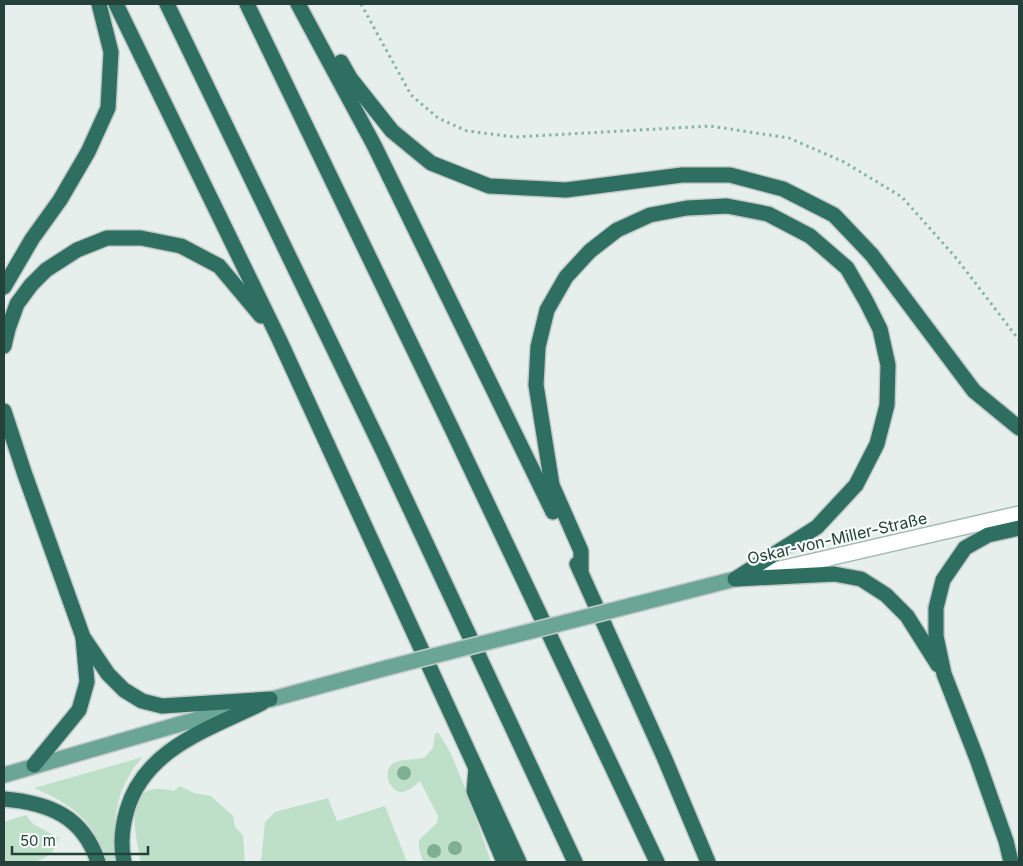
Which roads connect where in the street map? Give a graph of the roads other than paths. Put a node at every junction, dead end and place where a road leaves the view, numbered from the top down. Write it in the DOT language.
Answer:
graph roads {
  1 [pos="99,4"];
  2 [pos="116,4"];
  3 [pos="167,4"];
  4 [pos="247,4"];
  5 [pos="298,4"];
  6 [pos="308,4"];
  7 [pos="4,287"];
  8 [pos="278,339"];
  9 [pos="4,346"];
  10 [pos="4,411"];
  11 [pos="1019,428"];
  12 [pos="1019,514"];
  13 [pos="1019,528"];
  14 [pos="581,572"];
  15 [pos="735,579"];
  16 [pos="83,636"];
  17 [pos="944,674"];
  18 [pos="270,699"];
  19 [pos="34,765"];
  20 [pos="476,766"];
  21 [pos="4,775"];
  22 [pos="4,799"];
  23 [pos="98,862"];
  24 [pos="124,862"];
  25 [pos="504,862"];
  26 [pos="519,862"];
  27 [pos="575,862"];
  28 [pos="657,862"];
  29 [pos="708,862"];
  30 [pos="1011,862"];
  1 -- 7 [label="highway"];
  2 -- 8 [label="highway"];
  3 -- 27 [label="highway"];
  4 -- 28 [label="highway"];
  5 -- 14 [label="highway"];
  6 -- 11 [label="highway"];
  8 -- 9 [label="highway"];
  8 -- 20 [label="highway"];
  10 -- 16 [label="highway"];
  12 -- 15 [label="main road, Oskar-von-Miller-Straße"];
  13 -- 17 [label="highway"];
  14 -- 15 [label="highway"];
  14 -- 29 [label="highway"];
  15 -- 17 [label="highway"];
  15 -- 18 [label="main road, Oskar-von-Miller-Straße, bridge"];
  16 -- 18 [label="highway"];
  16 -- 19 [label="highway"];
  17 -- 30 [label="highway"];
  18 -- 19 [label="main road, Oskar-von-Miller-Straße"];
  18 -- 24 [label="highway"];
  19 -- 21 [label="main road, Oskar-von-Miller-Straße"];
  20 -- 25 [label="highway"];
  20 -- 26 [label="highway"];
  22 -- 23 [label="highway"];
}
